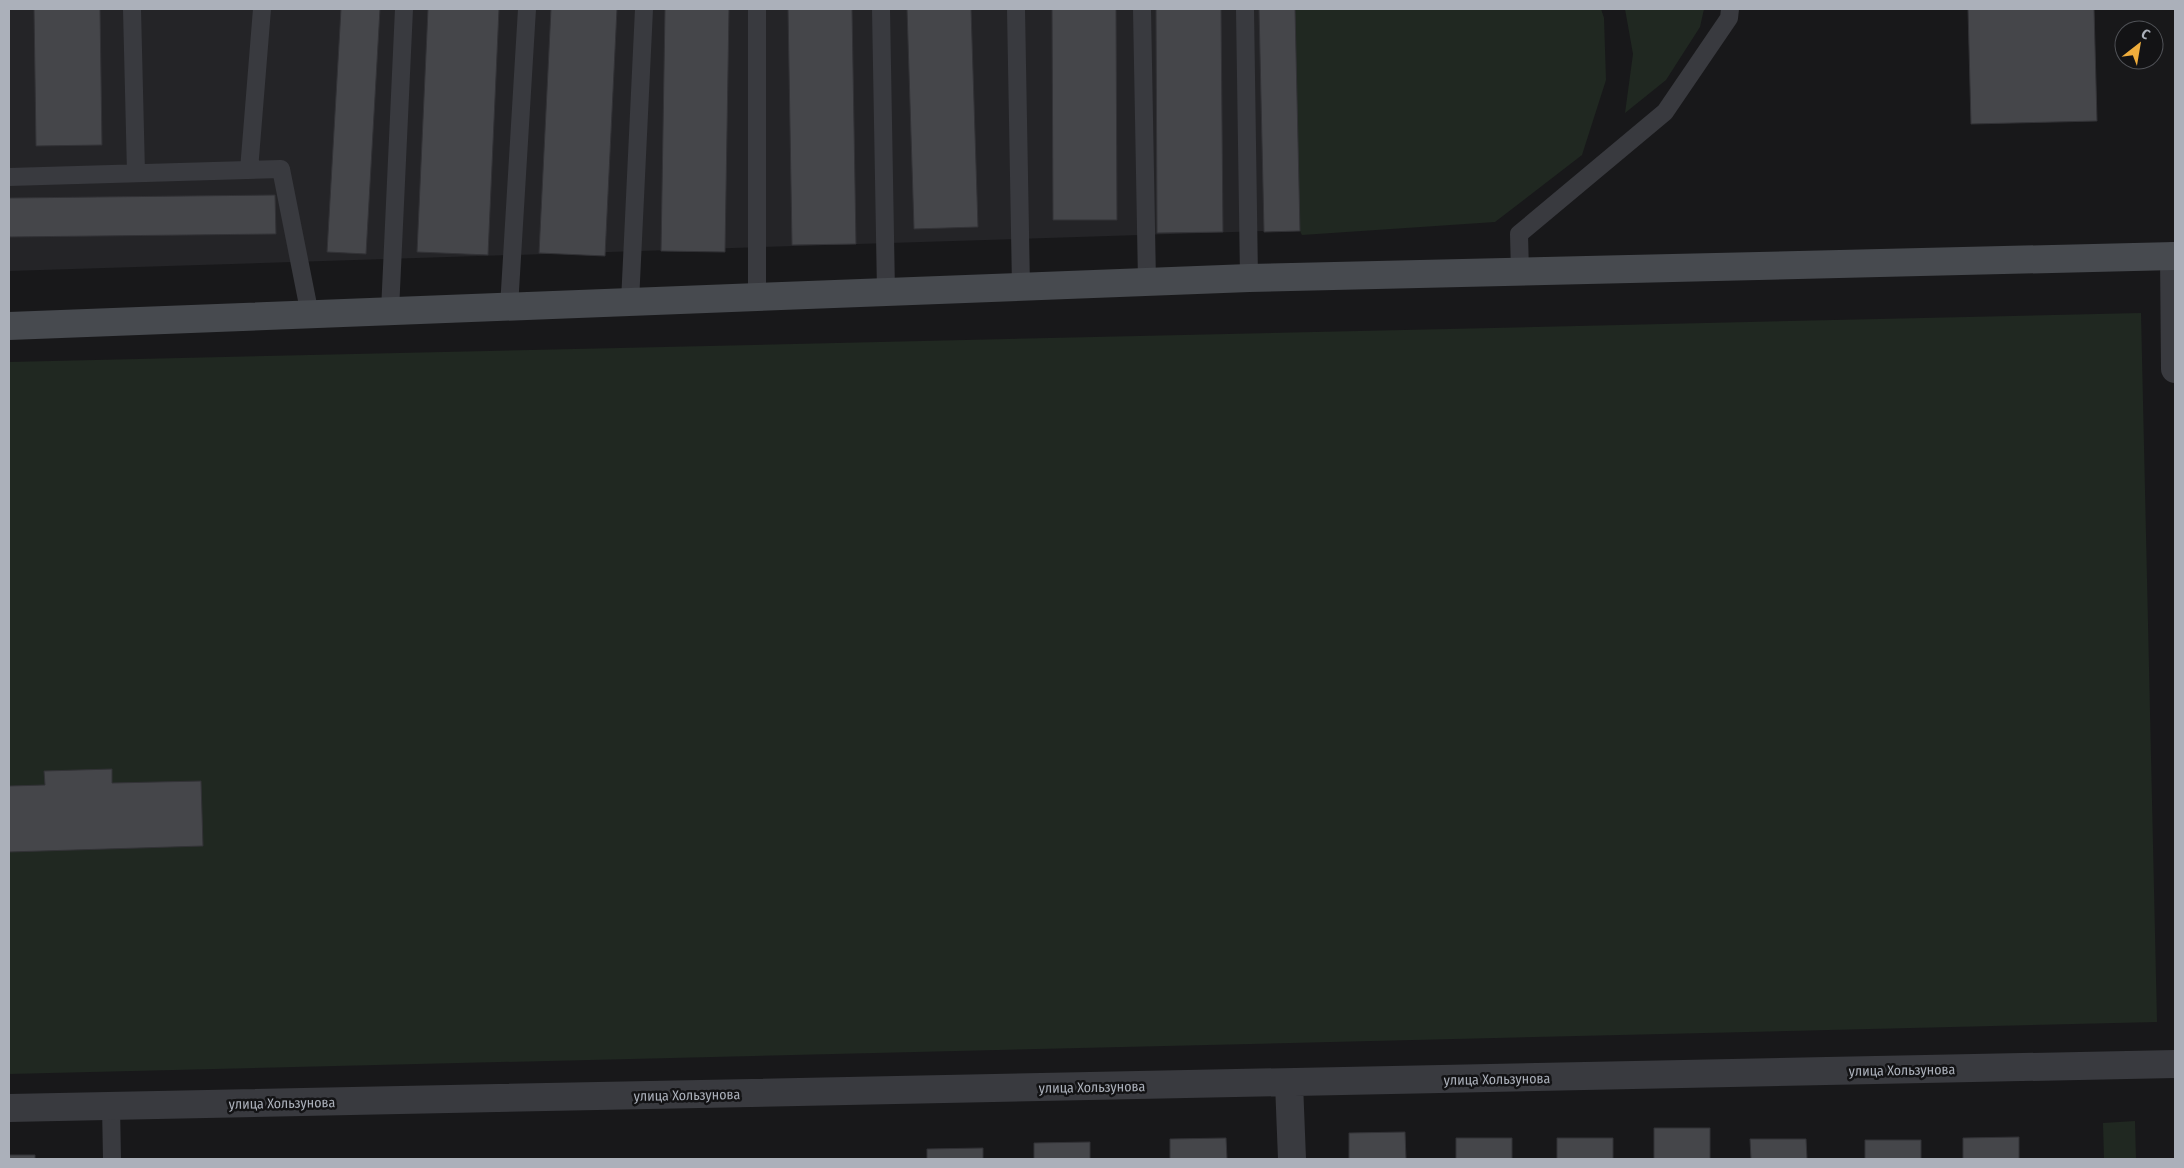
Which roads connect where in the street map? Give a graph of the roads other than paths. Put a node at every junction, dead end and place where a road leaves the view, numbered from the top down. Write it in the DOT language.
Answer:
graph roads {
  1 [pos="132,9"];
  2 [pos="262,9"];
  3 [pos="404,9"];
  4 [pos="527,9"];
  5 [pos="644,9"];
  6 [pos="757,9"];
  7 [pos="880,9"];
  8 [pos="1016,9"];
  9 [pos="1142,9"];
  10 [pos="1245,9"];
  11 [pos="1730,9"];
  12 [pos="249,170"];
  13 [pos="136,173"];
  14 [pos="9,177"];
  15 [pos="2175,255"];
  16 [pos="1520,272"];
  17 [pos="1249,278"];
  18 [pos="1146,282"];
  19 [pos="1021,287"];
  20 [pos="886,292"];
  21 [pos="757,297"];
  22 [pos="630,302"];
  23 [pos="509,307"];
  24 [pos="390,311"];
  25 [pos="310,314"];
  26 [pos="9,326"];
  27 [pos="2175,369"];
  28 [pos="2175,1064"];
  29 [pos="1289,1083"];
  30 [pos="111,1106"];
  31 [pos="9,1108"];
  32 [pos="112,1159"];
  33 [pos="1292,1159"];
  1 -- 13 [label="lane"];
  2 -- 12 [label="lane"];
  3 -- 24 [label="lane"];
  4 -- 23 [label="lane"];
  5 -- 22 [label="lane"];
  6 -- 21 [label="lane"];
  7 -- 20 [label="lane"];
  8 -- 19 [label="lane"];
  9 -- 18 [label="lane"];
  10 -- 17 [label="lane"];
  11 -- 16 [label="lane"];
  12 -- 13 [label="lane"];
  12 -- 25 [label="lane"];
  13 -- 14 [label="lane"];
  15 -- 16 [label="main road"];
  15 -- 27 [label="street"];
  16 -- 17 [label="main road"];
  17 -- 18 [label="main road"];
  18 -- 19 [label="main road"];
  19 -- 20 [label="main road"];
  20 -- 21 [label="main road"];
  21 -- 22 [label="main road"];
  22 -- 23 [label="main road"];
  23 -- 24 [label="main road"];
  24 -- 25 [label="main road"];
  25 -- 26 [label="main road"];
  28 -- 29 [label="street, улица Хользунова"];
  29 -- 30 [label="street, улица Хользунова"];
  29 -- 33 [label="street"];
  30 -- 31 [label="street, улица Хользунова"];
  30 -- 32 [label="lane"];
}
